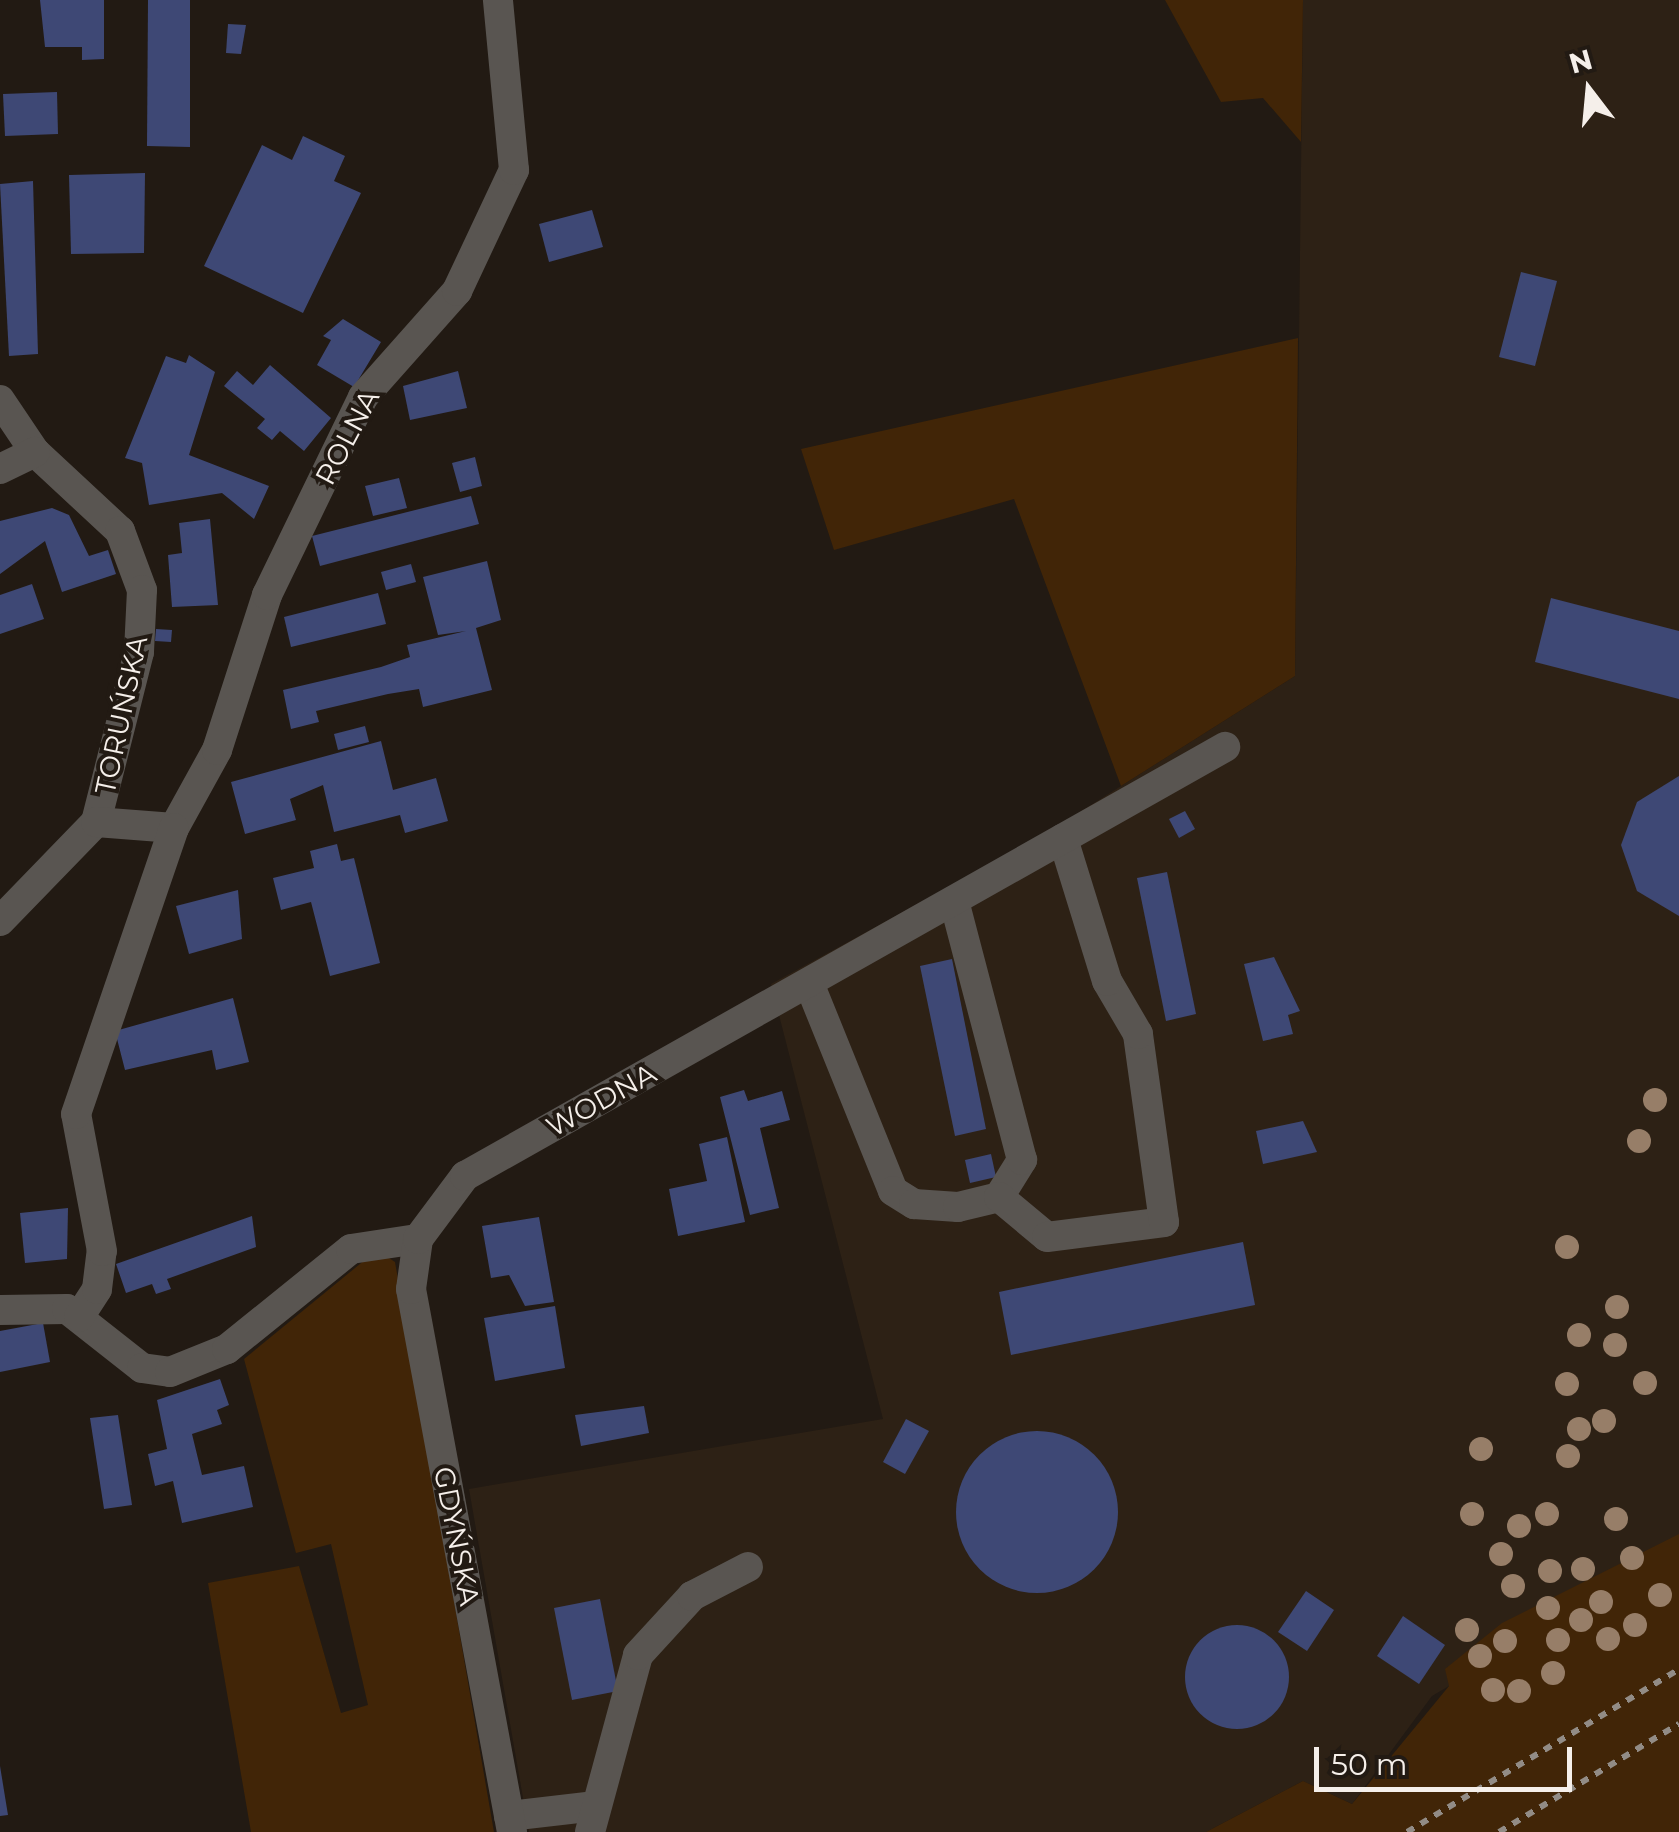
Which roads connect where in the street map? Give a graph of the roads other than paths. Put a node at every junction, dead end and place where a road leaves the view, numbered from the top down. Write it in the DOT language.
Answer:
graph roads {
  1 [pos="498,0"];
  2 [pos="0,400"];
  3 [pos="35,452"];
  4 [pos="0,469"];
  5 [pos="1225,747"];
  6 [pos="96,822"];
  7 [pos="174,828"];
  8 [pos="1063,839"];
  9 [pos="954,901"];
  10 [pos="0,921"];
  11 [pos="809,983"];
  12 [pos="999,1197"];
  13 [pos="418,1239"];
  14 [pos="0,1310"];
  15 [pos="80,1318"];
  16 [pos="748,1567"];
  17 [pos="593,1819"];
  18 [pos="511,1824"];
  1 -- 7 [label="street, ROLNA"];
  2 -- 3 [label="street, TORUŃSKA"];
  3 -- 4 [label="street"];
  3 -- 6 [label="street, TORUŃSKA"];
  5 -- 8 [label="street, WODNA"];
  6 -- 7 [label="street"];
  6 -- 10 [label="street, TORUŃSKA"];
  7 -- 15 [label="street, ROLNA"];
  8 -- 9 [label="street, WODNA"];
  8 -- 12 [label="street"];
  9 -- 11 [label="street, WODNA"];
  9 -- 12 [label="street"];
  11 -- 12 [label="street"];
  11 -- 13 [label="street, WODNA"];
  13 -- 15 [label="street"];
  13 -- 18 [label="street, GDYŃSKA"];
  14 -- 15 [label="street"];
  16 -- 17 [label="street"];
  17 -- 18 [label="street"];
}
